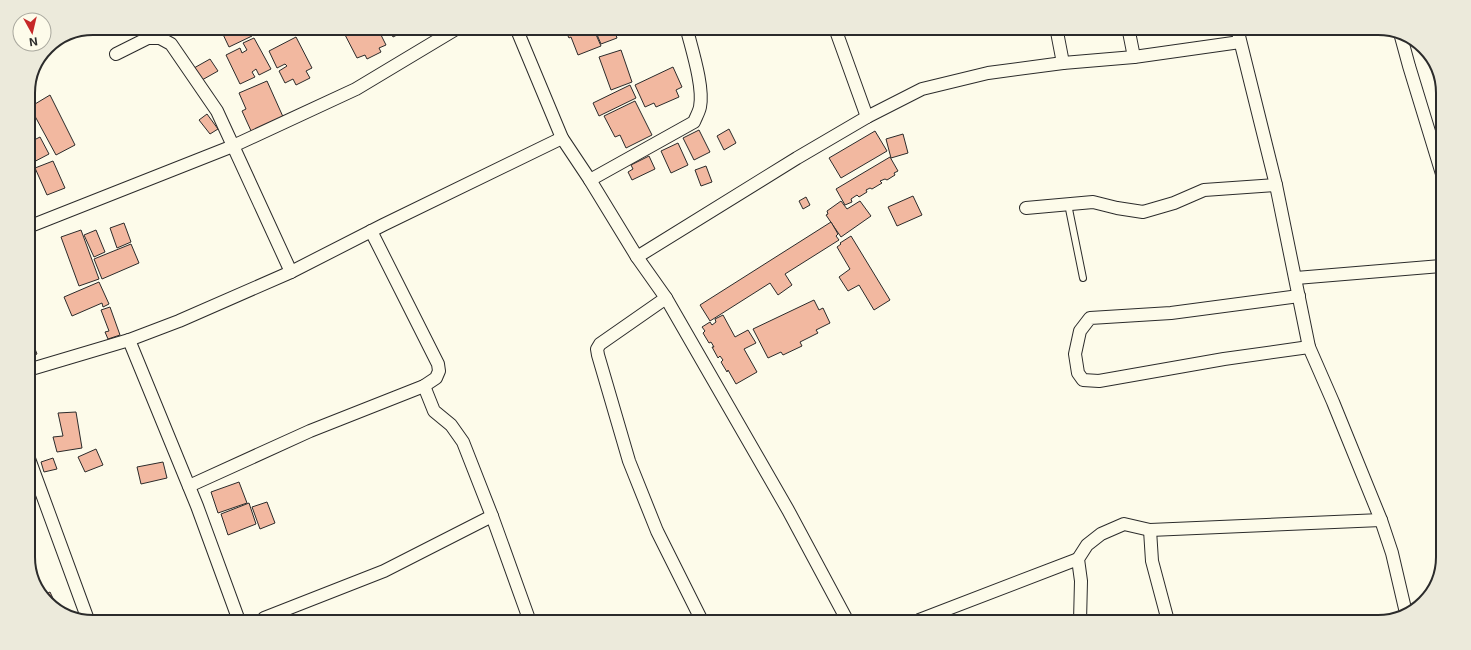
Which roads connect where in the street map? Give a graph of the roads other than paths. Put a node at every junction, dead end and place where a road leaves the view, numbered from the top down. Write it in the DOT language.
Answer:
graph roads {
  1 [pos="446,35"];
  2 [pos="519,35"];
  3 [pos="688,35"];
  4 [pos="837,35"];
  5 [pos="1058,35"];
  6 [pos="1130,35"];
  7 [pos="1239,37"];
  8 [pos="1402,40"];
  9 [pos="116,54"];
  10 [pos="1134,57"];
  11 [pos="1063,63"];
  12 [pos="866,117"];
  13 [pos="562,138"];
  14 [pos="233,146"];
  15 [pos="1436,154"];
  16 [pos="590,180"];
  17 [pos="1276,185"];
  18 [pos="1068,204"];
  19 [pos="1026,208"];
  20 [pos="35,224"];
  21 [pos="371,231"];
  22 [pos="637,257"];
  23 [pos="1436,266"];
  24 [pos="291,272"];
  25 [pos="1083,278"];
  26 [pos="1296,278"];
  27 [pos="1299,296"];
  28 [pos="666,298"];
  29 [pos="129,340"];
  30 [pos="1309,347"];
  31 [pos="35,368"];
  32 [pos="424,386"];
  33 [pos="35,475"];
  34 [pos="189,486"];
  35 [pos="492,516"];
  36 [pos="1381,520"];
  37 [pos="1150,530"];
  38 [pos="1078,559"];
  39 [pos="1405,609"];
  40 [pos="86,614"];
  41 [pos="237,615"];
  42 [pos="272,615"];
  43 [pos="528,615"];
  44 [pos="698,615"];
  45 [pos="844,615"];
  46 [pos="932,615"];
  47 [pos="1080,615"];
  48 [pos="1166,615"];
  1 -- 14 [label="street"];
  2 -- 13 [label="street"];
  3 -- 16 [label="street"];
  4 -- 12 [label="street"];
  5 -- 11 [label="street"];
  6 -- 10 [label="street"];
  7 -- 10 [label="street"];
  7 -- 17 [label="street"];
  8 -- 15 [label="street"];
  9 -- 14 [label="street"];
  10 -- 11 [label="street"];
  11 -- 12 [label="street"];
  12 -- 22 [label="street"];
  13 -- 16 [label="street"];
  13 -- 21 [label="street"];
  14 -- 20 [label="street"];
  14 -- 24 [label="street"];
  16 -- 22 [label="street"];
  17 -- 18 [label="street"];
  17 -- 26 [label="street"];
  18 -- 19 [label="street"];
  18 -- 25 [label="lane"];
  21 -- 24 [label="street"];
  21 -- 32 [label="street"];
  22 -- 28 [label="street"];
  23 -- 26 [label="street"];
  24 -- 29 [label="street"];
  26 -- 27 [label="street"];
  27 -- 30 [label="street"];
  27 -- 30 [label="street"];
  28 -- 44 [label="street"];
  28 -- 45 [label="street"];
  29 -- 31 [label="street"];
  29 -- 34 [label="street"];
  30 -- 36 [label="street"];
  32 -- 34 [label="street"];
  32 -- 35 [label="street"];
  33 -- 40 [label="street"];
  34 -- 41 [label="street"];
  35 -- 42 [label="street"];
  35 -- 43 [label="street"];
  36 -- 37 [label="street"];
  36 -- 39 [label="street"];
  37 -- 38 [label="street"];
  37 -- 48 [label="street"];
  38 -- 46 [label="street"];
  38 -- 47 [label="street"];
}
